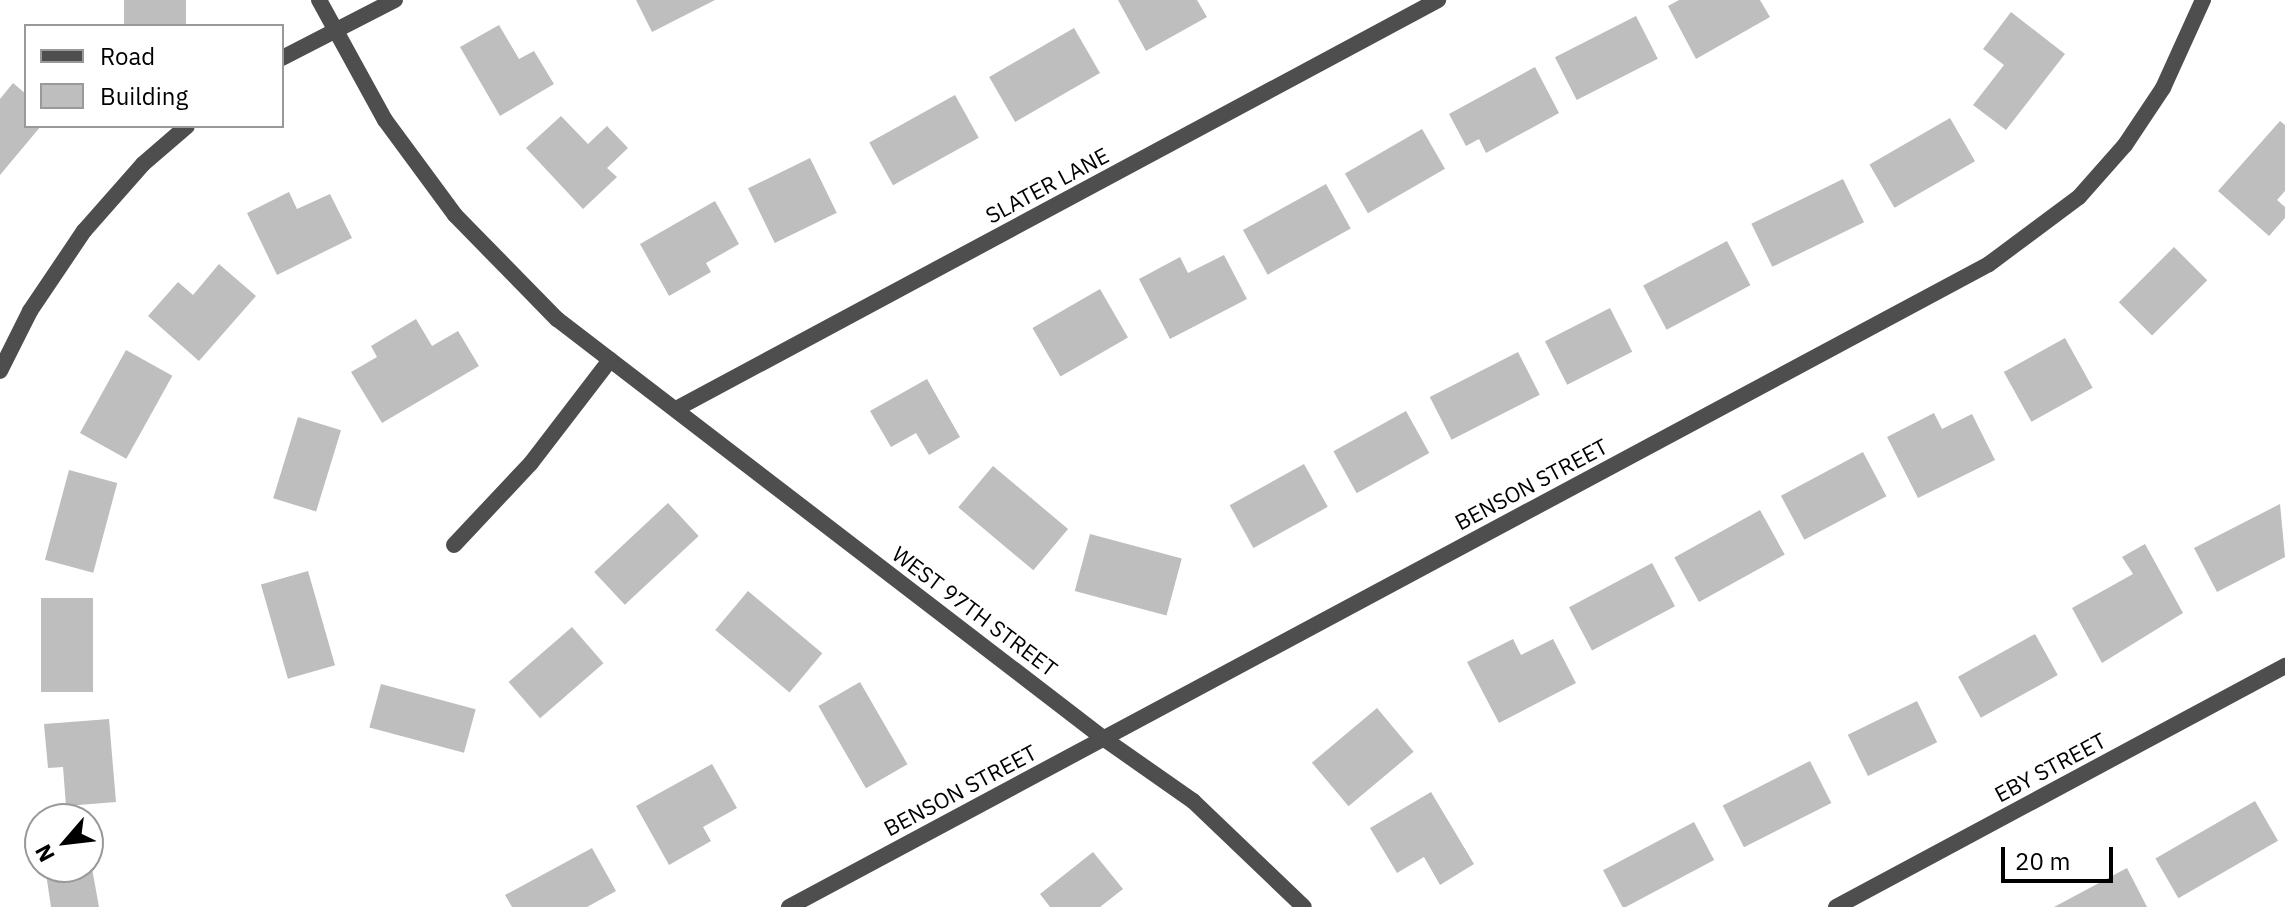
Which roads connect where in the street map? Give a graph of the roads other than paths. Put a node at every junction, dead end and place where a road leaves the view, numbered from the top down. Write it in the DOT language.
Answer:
graph roads {
  1 [pos="319,0"];
  2 [pos="395,0"];
  3 [pos="1438,0"];
  4 [pos="2203,0"];
  5 [pos="335,30"];
  6 [pos="284,57"];
  7 [pos="185,128"];
  8 [pos="610,360"];
  9 [pos="0,371"];
  10 [pos="676,409"];
  11 [pos="454,545"];
  12 [pos="2285,666"];
  13 [pos="1103,738"];
  14 [pos="789,907"];
  15 [pos="1304,907"];
  16 [pos="1836,907"];
  1 -- 5 [label="street, WEST 97TH STREET"];
  2 -- 5 [label="street"];
  3 -- 10 [label="street, SLATER LANE"];
  4 -- 13 [label="street, BENSON STREET"];
  5 -- 6 [label="street"];
  5 -- 8 [label="street, WEST 97TH STREET"];
  7 -- 9 [label="street"];
  8 -- 10 [label="street, WEST 97TH STREET"];
  8 -- 11 [label="street"];
  10 -- 13 [label="street, WEST 97TH STREET"];
  12 -- 16 [label="street, EBY STREET"];
  13 -- 14 [label="street, BENSON STREET"];
  13 -- 15 [label="street, WEST 97TH STREET"];
}
